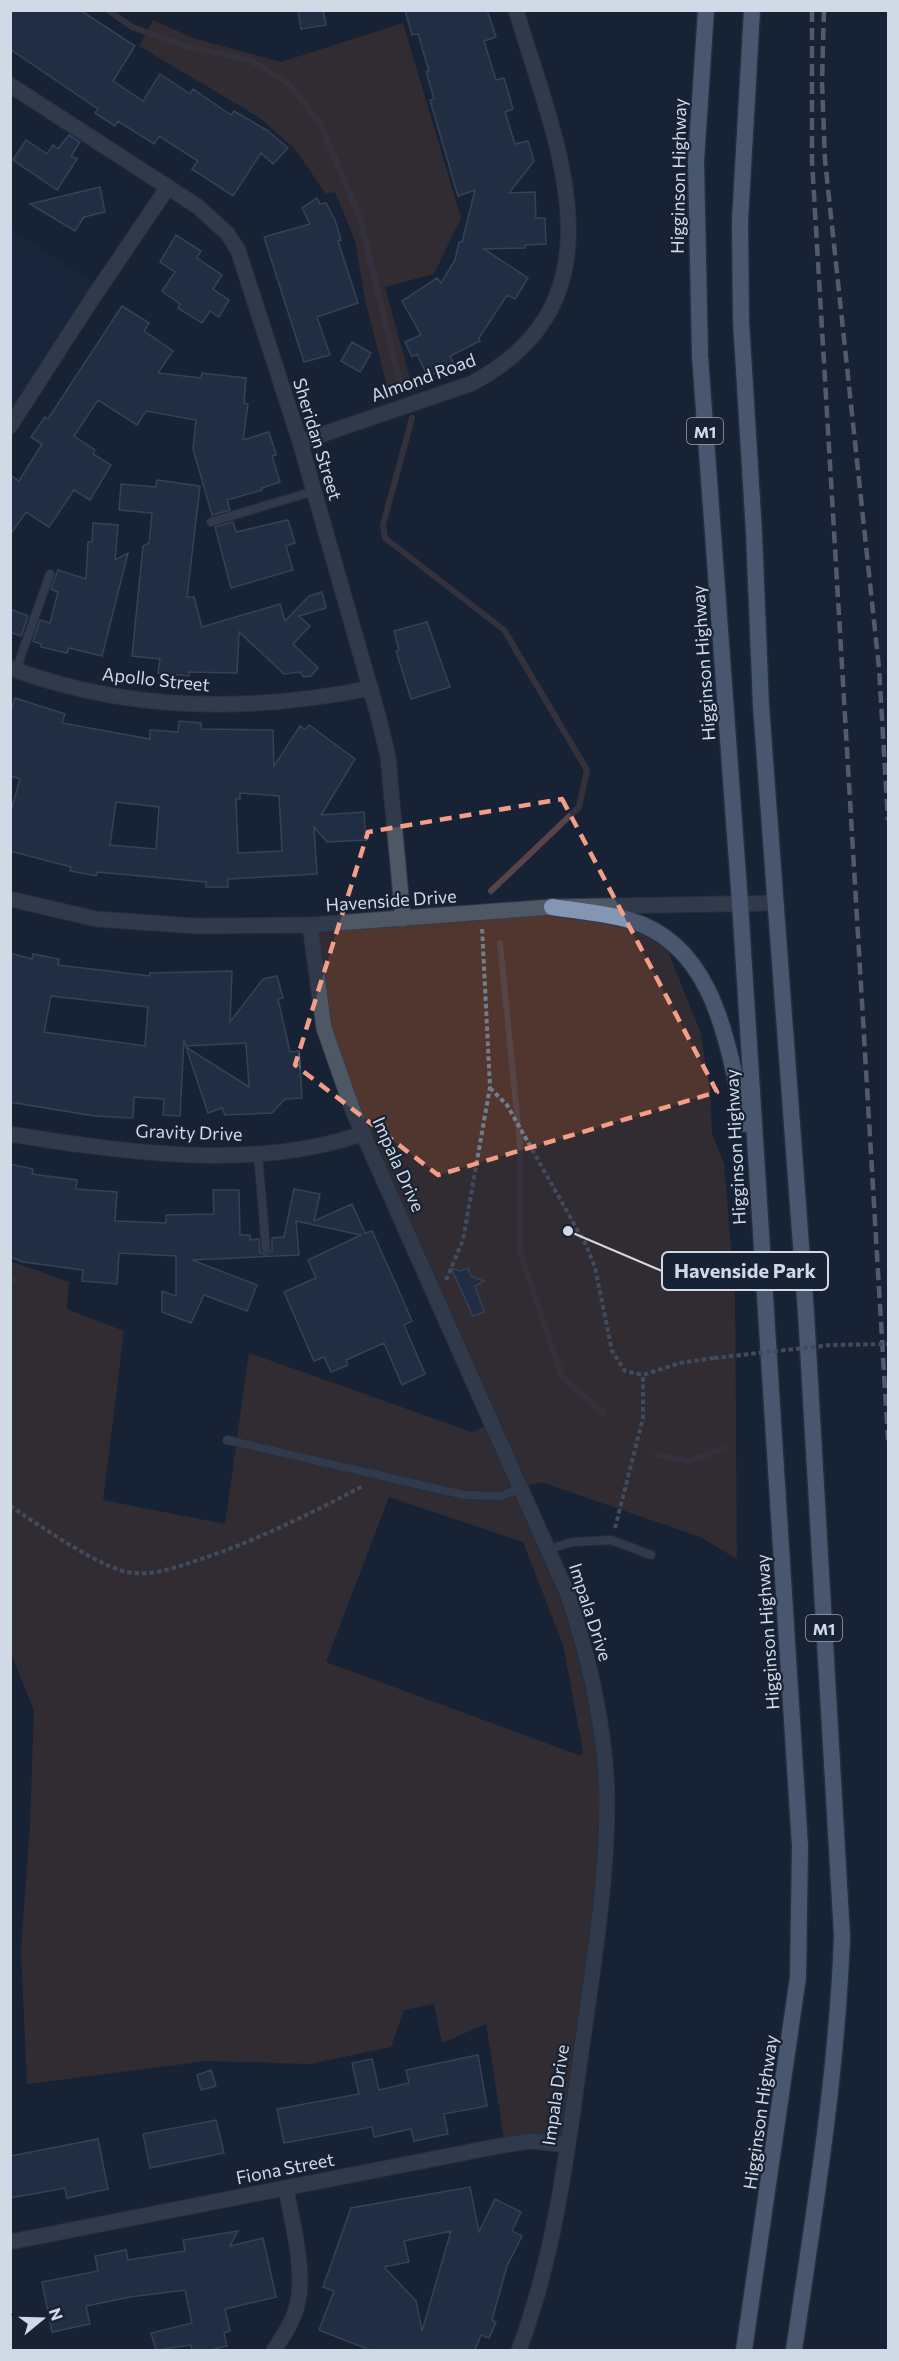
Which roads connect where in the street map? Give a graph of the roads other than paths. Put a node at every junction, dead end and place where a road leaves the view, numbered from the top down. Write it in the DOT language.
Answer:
graph roads {
  1 [pos="516,10"];
  2 [pos="706,10"];
  3 [pos="752,10"];
  4 [pos="10,85"];
  5 [pos="168,187"];
  6 [pos="10,426"];
  7 [pos="300,442"];
  8 [pos="314,491"];
  9 [pos="211,522"];
  10 [pos="50,574"];
  11 [pos="13,669"];
  12 [pos="371,688"];
  13 [pos="10,899"];
  14 [pos="740,903"];
  15 [pos="776,903"];
  16 [pos="552,907"];
  17 [pos="403,919"];
  18 [pos="310,925"];
  19 [pos="364,1133"];
  20 [pos="10,1134"];
  21 [pos="258,1154"];
  22 [pos="756,1171"];
  23 [pos="266,1248"];
  24 [pos="226,1440"];
  25 [pos="521,1488"];
  26 [pos="549,1549"];
  27 [pos="651,1556"];
  28 [pos="568,2145"];
  29 [pos="286,2188"];
  30 [pos="10,2242"];
  31 [pos="274,2350"];
  32 [pos="519,2350"];
  33 [pos="744,2350"];
  34 [pos="794,2350"];
  1 -- 7 [label="street, Almond Road"];
  2 -- 14 [label="highway, Higginson Highway / M1"];
  3 -- 15 [label="highway, M1"];
  4 -- 5 [label="street, Sheridan Street"];
  5 -- 6 [label="street"];
  5 -- 7 [label="street, Sheridan Street"];
  7 -- 8 [label="street, Sheridan Street"];
  8 -- 9 [label="lane"];
  8 -- 12 [label="street, Sheridan Street"];
  10 -- 11 [label="lane"];
  11 -- 12 [label="street, Apollo Street"];
  12 -- 17 [label="street, Sheridan Street"];
  13 -- 18 [label="street, Havenside Drive"];
  14 -- 15 [label="street, Havenside Drive"];
  14 -- 16 [label="street, Havenside Drive"];
  14 -- 22 [label="highway, Higginson Highway / M1"];
  15 -- 34 [label="highway, M1"];
  16 -- 17 [label="street, Havenside Drive"];
  16 -- 22 [label="highway"];
  17 -- 18 [label="street, Havenside Drive"];
  18 -- 19 [label="street, Impala Drive"];
  19 -- 21 [label="street, Gravity Drive"];
  19 -- 25 [label="street, Impala Drive"];
  20 -- 21 [label="street, Gravity Drive"];
  21 -- 23 [label="lane"];
  22 -- 33 [label="highway, Higginson Highway / M1"];
  24 -- 25 [label="lane"];
  25 -- 26 [label="street, Impala Drive"];
  26 -- 27 [label="lane"];
  26 -- 28 [label="street, Impala Drive"];
  28 -- 29 [label="street, Fiona Street"];
  28 -- 32 [label="street, Impala Drive"];
  29 -- 30 [label="street, Fiona Street"];
  29 -- 31 [label="street"];
}
